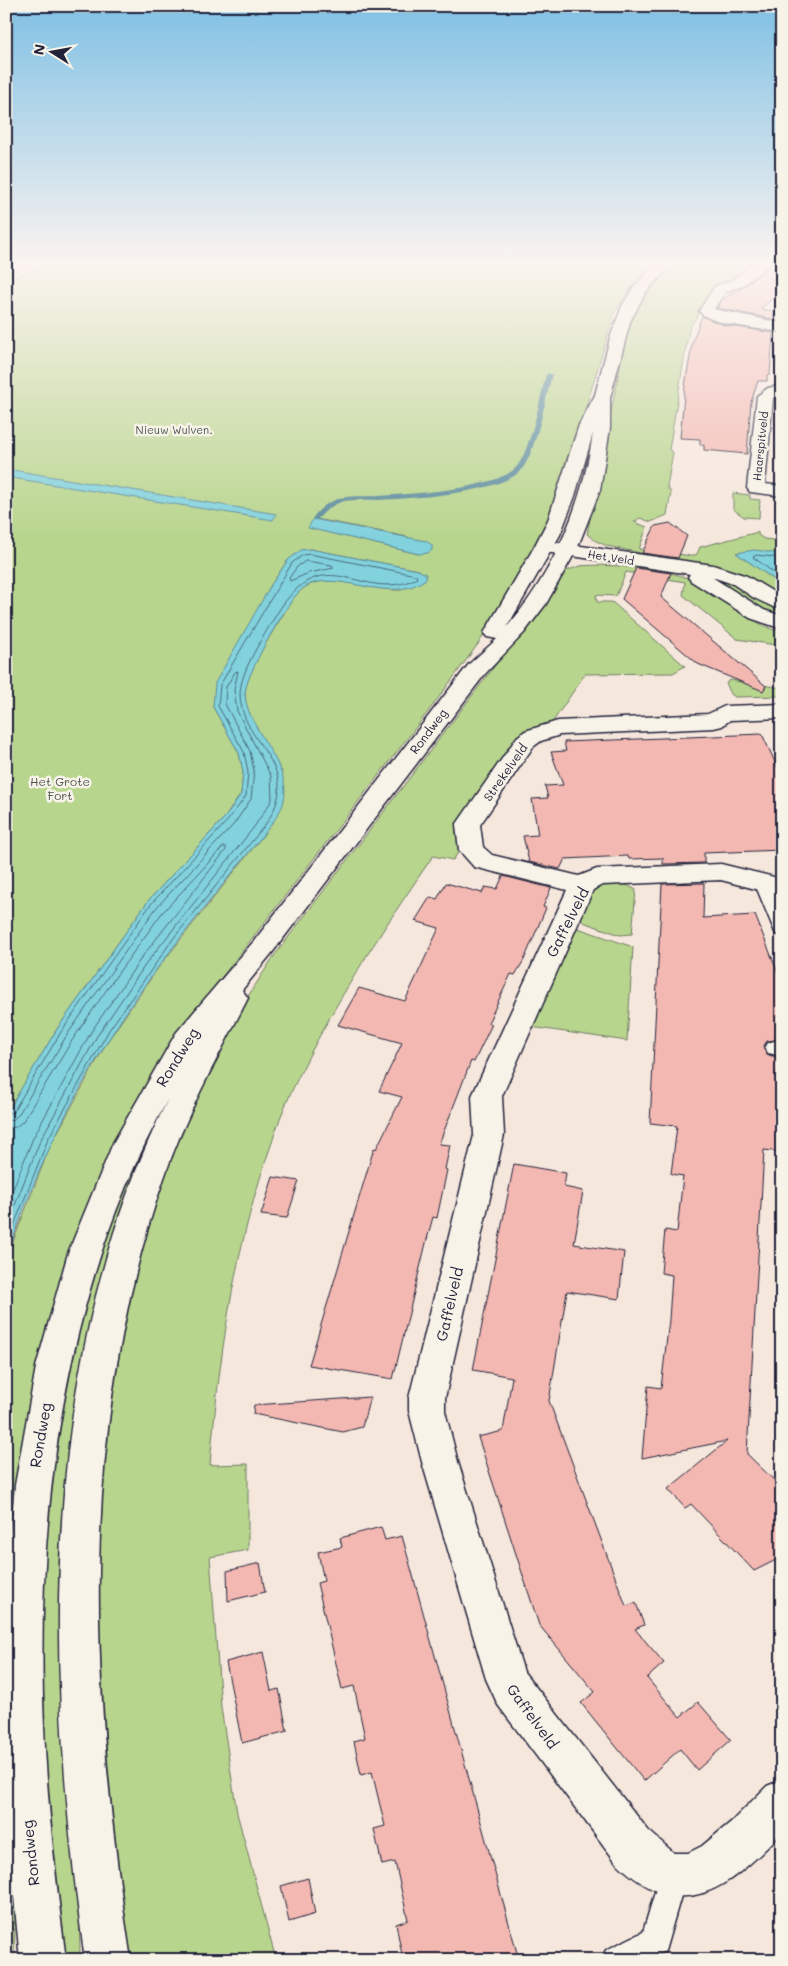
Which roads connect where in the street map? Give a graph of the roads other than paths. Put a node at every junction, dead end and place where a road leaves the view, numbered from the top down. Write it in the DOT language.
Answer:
graph roads {
  1 [pos="612,353"];
  2 [pos="782,390"];
  3 [pos="602,397"];
  4 [pos="782,491"];
  5 [pos="546,546"];
  6 [pos="567,550"];
  7 [pos="676,568"];
  8 [pos="782,605"];
  9 [pos="782,623"];
  10 [pos="476,668"];
  11 [pos="782,711"];
  12 [pos="582,885"];
  13 [pos="773,886"];
  14 [pos="782,930"];
  15 [pos="252,961"];
  16 [pos="782,1801"];
  17 [pos="673,1875"];
  18 [pos="43,1960"];
  19 [pos="108,1960"];
  20 [pos="616,1960"];
  1 -- 3 [label="main road, Rondweg"];
  2 -- 4 [label="main road, Haarspitveld"];
  3 -- 5 [label="main road, Rondweg"];
  3 -- 6 [label="main road, Rondweg"];
  5 -- 6 [label="main road, Het Veld"];
  5 -- 10 [label="main road, Rondweg"];
  6 -- 7 [label="main road, Het Veld"];
  6 -- 10 [label="main road, Rondweg"];
  7 -- 8 [label="main road, Het Veld"];
  7 -- 9 [label="main road, Het Veld"];
  10 -- 15 [label="main road, Rondweg"];
  11 -- 12 [label="main road, Strekelveld"];
  12 -- 13 [label="main road, Gaffelveld"];
  12 -- 17 [label="main road, Gaffelveld"];
  13 -- 14 [label="lane"];
  15 -- 18 [label="main road, Rondweg"];
  15 -- 19 [label="main road, Rondweg"];
  16 -- 17 [label="main road"];
  17 -- 20 [label="lane"];
}
